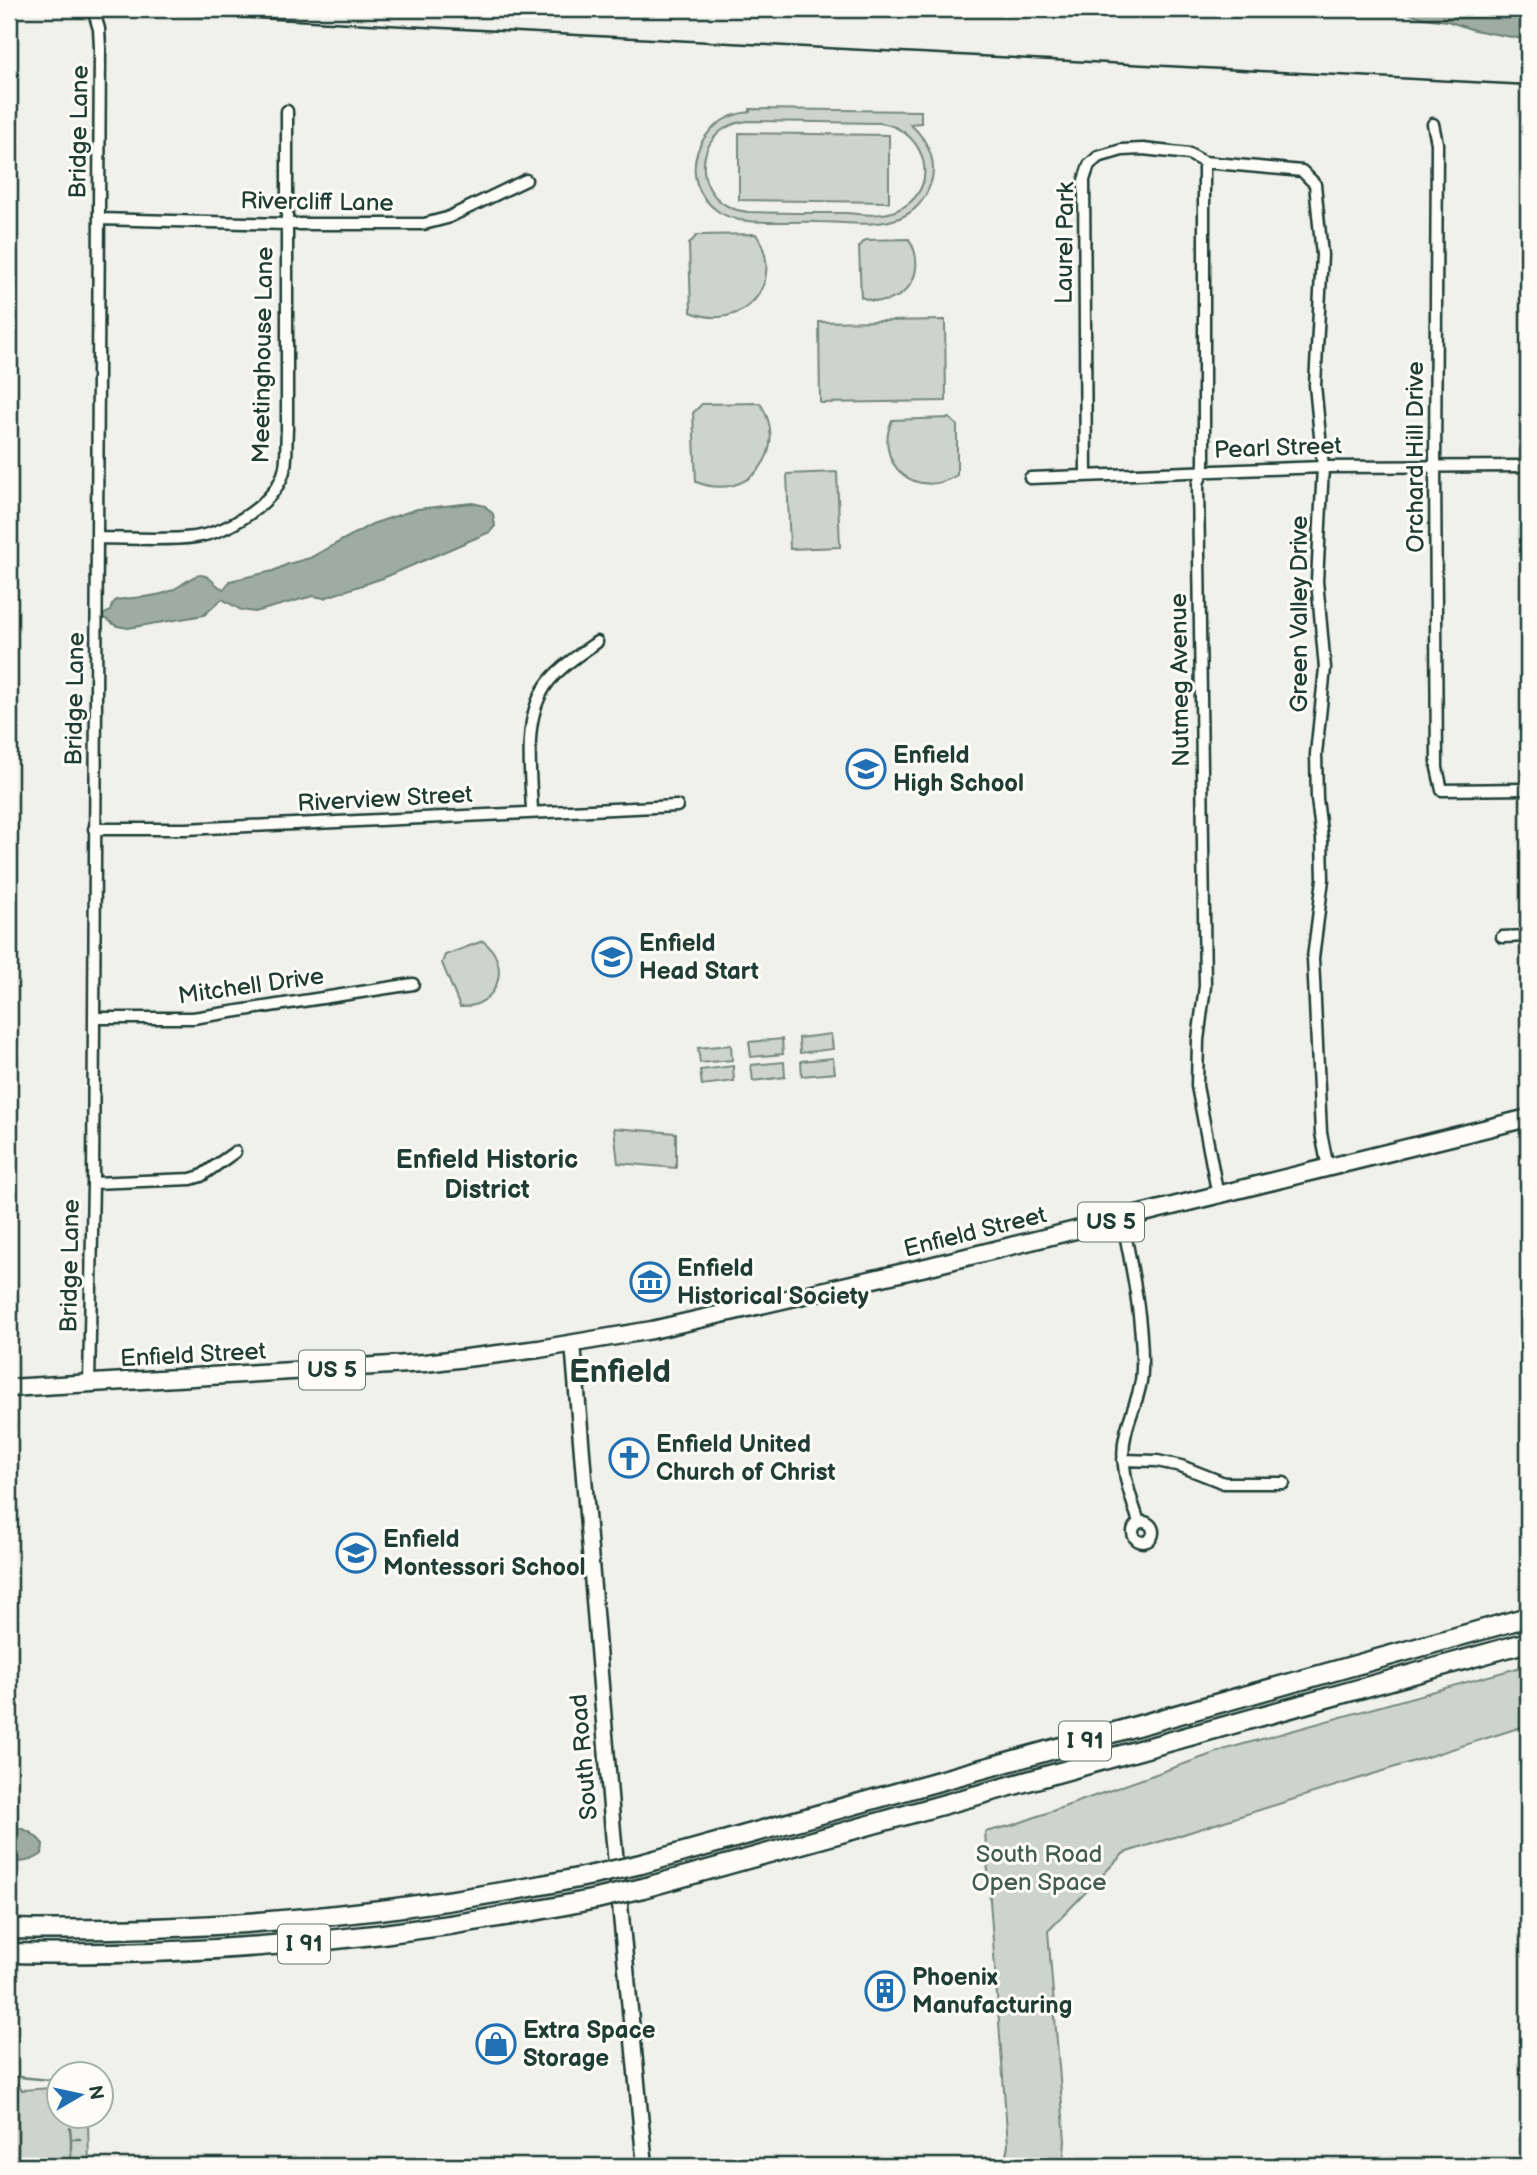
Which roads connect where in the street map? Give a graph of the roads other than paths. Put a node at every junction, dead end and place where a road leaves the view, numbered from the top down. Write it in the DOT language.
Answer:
graph roads {
  1 [pos="94,12"];
  2 [pos="287,111"];
  3 [pos="1433,124"];
  4 [pos="1204,162"];
  5 [pos="526,180"];
  6 [pos="1315,184"];
  7 [pos="99,219"];
  8 [pos="287,224"];
  9 [pos="1435,466"];
  10 [pos="1528,466"];
  11 [pos="1323,467"];
  12 [pos="1203,472"];
  13 [pos="1086,476"];
  14 [pos="1030,478"];
  15 [pos="97,538"];
  16 [pos="597,642"];
  17 [pos="1528,789"];
  18 [pos="677,806"];
  19 [pos="533,812"];
  20 [pos="94,829"];
  21 [pos="1528,936"];
  22 [pos="1502,937"];
  23 [pos="413,984"];
  24 [pos="94,1018"];
  25 [pos="1528,1118"];
  26 [pos="235,1152"];
  27 [pos="1328,1168"];
  28 [pos="93,1183"];
  29 [pos="1218,1196"];
  30 [pos="1122,1219"];
  31 [pos="573,1343"];
  32 [pos="89,1384"];
  33 [pos="9,1388"];
  34 [pos="1124,1460"];
  35 [pos="1284,1483"];
  36 [pos="1139,1522"];
  37 [pos="1528,1617"];
  38 [pos="1528,1642"];
  39 [pos="9,1929"];
  40 [pos="9,1953"];
  41 [pos="645,2166"];
  1 -- 7 [label="street, Bridge Lane"];
  2 -- 8 [label="street, Meetinghouse Lane"];
  3 -- 9 [label="street, Orchard Hill Drive"];
  4 -- 6 [label="street, Laurel Park"];
  4 -- 12 [label="street, Nutmeg Avenue"];
  4 -- 13 [label="street, Laurel Park"];
  5 -- 8 [label="street, Rivercliff Lane"];
  6 -- 11 [label="street, Green Valley Drive"];
  7 -- 8 [label="street, Rivercliff Lane"];
  7 -- 15 [label="street, Bridge Lane"];
  8 -- 15 [label="street, Meetinghouse Lane"];
  9 -- 10 [label="street, Pearl Street"];
  9 -- 11 [label="street, Pearl Street"];
  9 -- 17 [label="street, Orchard Hill Drive"];
  11 -- 12 [label="street, Pearl Street"];
  11 -- 27 [label="street, Green Valley Drive"];
  12 -- 13 [label="street, Pearl Street"];
  12 -- 29 [label="street, Nutmeg Avenue"];
  13 -- 14 [label="street, Pearl Street"];
  15 -- 20 [label="street, Bridge Lane"];
  16 -- 19 [label="street"];
  18 -- 19 [label="street, Riverview Street"];
  19 -- 20 [label="street, Riverview Street"];
  20 -- 24 [label="street, Bridge Lane"];
  21 -- 22 [label="street"];
  23 -- 24 [label="street, Mitchell Drive"];
  24 -- 28 [label="street, Bridge Lane"];
  25 -- 27 [label="main road, Enfield Street / US 5"];
  26 -- 28 [label="street"];
  27 -- 29 [label="main road, Enfield Street / US 5"];
  28 -- 32 [label="street, Bridge Lane"];
  29 -- 30 [label="main road, Enfield Street / US 5"];
  30 -- 31 [label="main road, Enfield Street / US 5"];
  30 -- 34 [label="street"];
  31 -- 32 [label="main road, Enfield Street / US 5"];
  31 -- 41 [label="main road, South Road"];
  32 -- 33 [label="main road, Enfield Street / US 5"];
  34 -- 35 [label="street"];
  34 -- 36 [label="street"];
  37 -- 39 [label="highway, I 91, bridge"];
  38 -- 40 [label="highway, I 91, bridge"];
}
